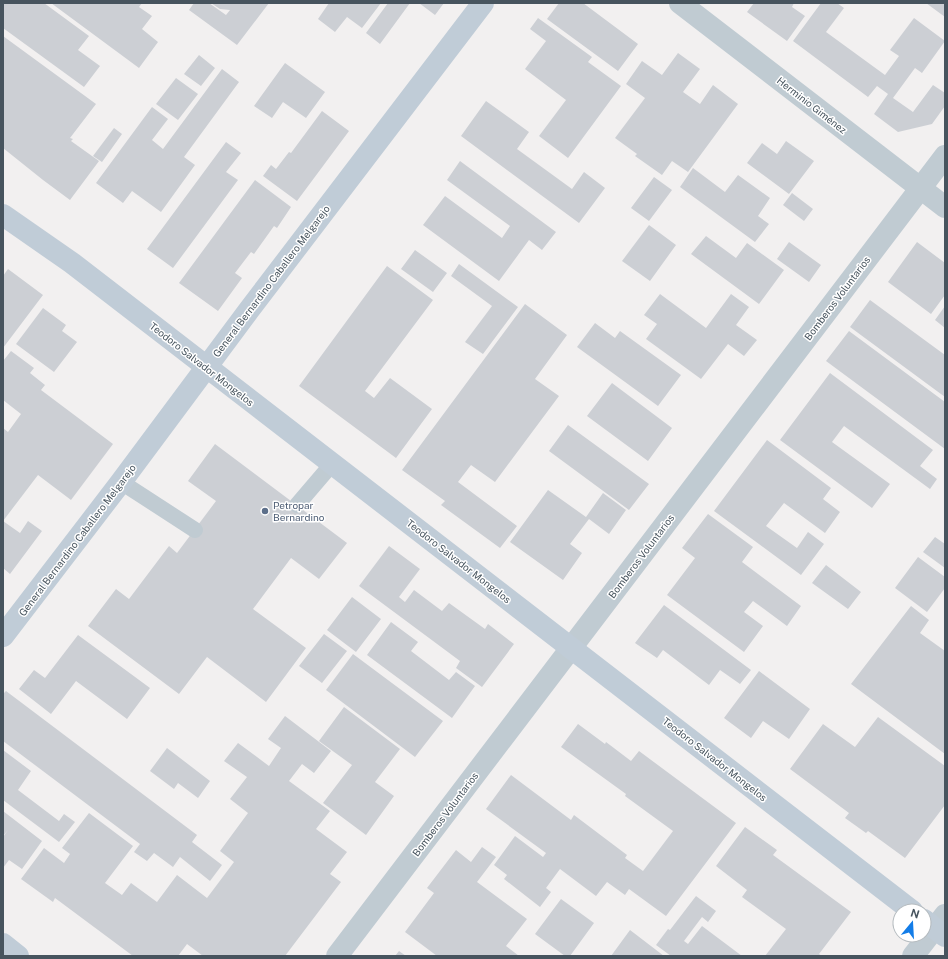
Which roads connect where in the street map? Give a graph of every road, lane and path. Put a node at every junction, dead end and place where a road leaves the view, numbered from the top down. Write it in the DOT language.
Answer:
graph roads {
  1 [pos="482,3"];
  2 [pos="680,3"];
  3 [pos="945,156"];
  4 [pos="921,188"];
  5 [pos="945,207"];
  6 [pos="3,215"];
  7 [pos="206,367"];
  8 [pos="332,464"];
  9 [pos="121,482"];
  10 [pos="297,505"];
  11 [pos="195,530"];
  12 [pos="3,636"];
  13 [pos="571,648"];
  14 [pos="902,903"];
  15 [pos="937,925"];
  16 [pos="3,944"];
  17 [pos="18,956"];
  18 [pos="337,956"];
  19 [pos="913,956"];
  1 -- 7 [label="street, General Bernardino Caballero Melgarejo"];
  2 -- 4 [label="street, Herminio Giménez"];
  3 -- 4 [label="street, Bomberos Voluntarios"];
  4 -- 5 [label="street, Herminio Giménez"];
  4 -- 13 [label="street, Bomberos Voluntarios"];
  6 -- 7 [label="street, Teodoro Salvador Mongelos"];
  7 -- 8 [label="street, Teodoro Salvador Mongelos"];
  7 -- 9 [label="street, General Bernardino Caballero Melgarejo"];
  8 -- 10 [label="lane"];
  8 -- 13 [label="street, Teodoro Salvador Mongelos"];
  9 -- 11 [label="lane"];
  9 -- 12 [label="street, General Bernardino Caballero Melgarejo"];
  13 -- 14 [label="street, Teodoro Salvador Mongelos"];
  13 -- 18 [label="street, Bomberos Voluntarios"];
  15 -- 19 [label="street"];
  16 -- 17 [label="street"];
}
